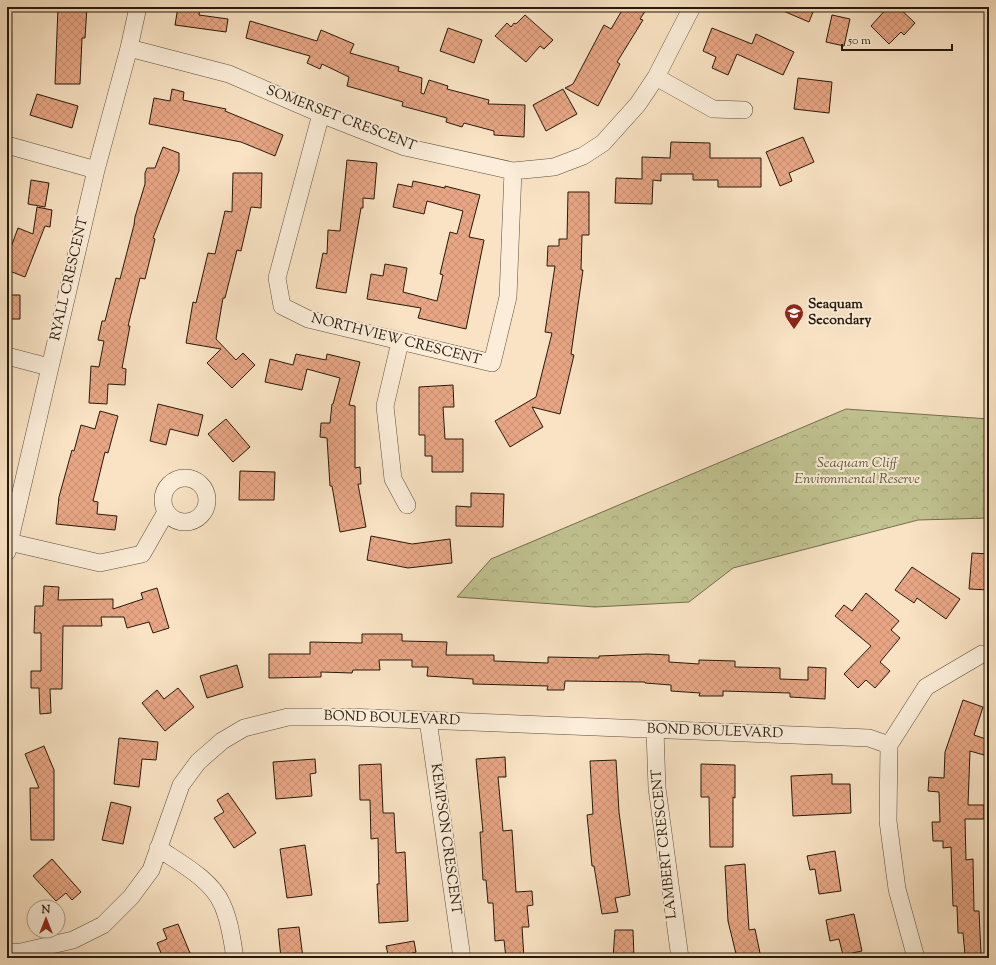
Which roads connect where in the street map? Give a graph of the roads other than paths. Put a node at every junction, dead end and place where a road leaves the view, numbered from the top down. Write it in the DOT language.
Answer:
graph roads {
  1 [pos="138,7"];
  2 [pos="692,7"];
  3 [pos="129,48"];
  4 [pos="656,77"];
  5 [pos="744,110"];
  6 [pos="321,114"];
  7 [pos="7,145"];
  8 [pos="96,170"];
  9 [pos="513,171"];
  10 [pos="400,342"];
  11 [pos="7,356"];
  12 [pos="50,367"];
  13 [pos="407,505"];
  14 [pos="166,512"];
  15 [pos="8,547"];
  16 [pos="982,654"];
  17 [pos="428,720"];
  18 [pos="655,730"];
  19 [pos="889,745"];
  20 [pos="158,848"];
  21 [pos="7,953"];
  22 [pos="235,958"];
  23 [pos="462,958"];
  24 [pos="680,958"];
  25 [pos="916,958"];
  1 -- 3 [label="street, RYALL CRESCENT"];
  2 -- 4 [label="street, SOMERSET CRESCENT"];
  3 -- 6 [label="street, SOMERSET CRESCENT"];
  3 -- 8 [label="street, RYALL CRESCENT"];
  4 -- 5 [label="street"];
  4 -- 9 [label="street, SOMERSET CRESCENT"];
  6 -- 9 [label="street, SOMERSET CRESCENT"];
  6 -- 10 [label="street, NORTHVIEW CRESCENT"];
  7 -- 8 [label="street"];
  8 -- 12 [label="street, RYALL CRESCENT"];
  9 -- 10 [label="street, NORTHVIEW CRESCENT"];
  10 -- 13 [label="street"];
  11 -- 12 [label="street"];
  12 -- 15 [label="street, RYALL CRESCENT"];
  14 -- 15 [label="street"];
  16 -- 19 [label="street"];
  17 -- 18 [label="street, BOND BOULEVARD"];
  17 -- 20 [label="street, BOND BOULEVARD"];
  17 -- 23 [label="street, KEMPSON CRESCENT"];
  18 -- 19 [label="street, BOND BOULEVARD"];
  18 -- 24 [label="street, LAMBERT CRESCENT"];
  19 -- 25 [label="street"];
  20 -- 21 [label="street, BOND BOULEVARD"];
  20 -- 22 [label="street"];
}
